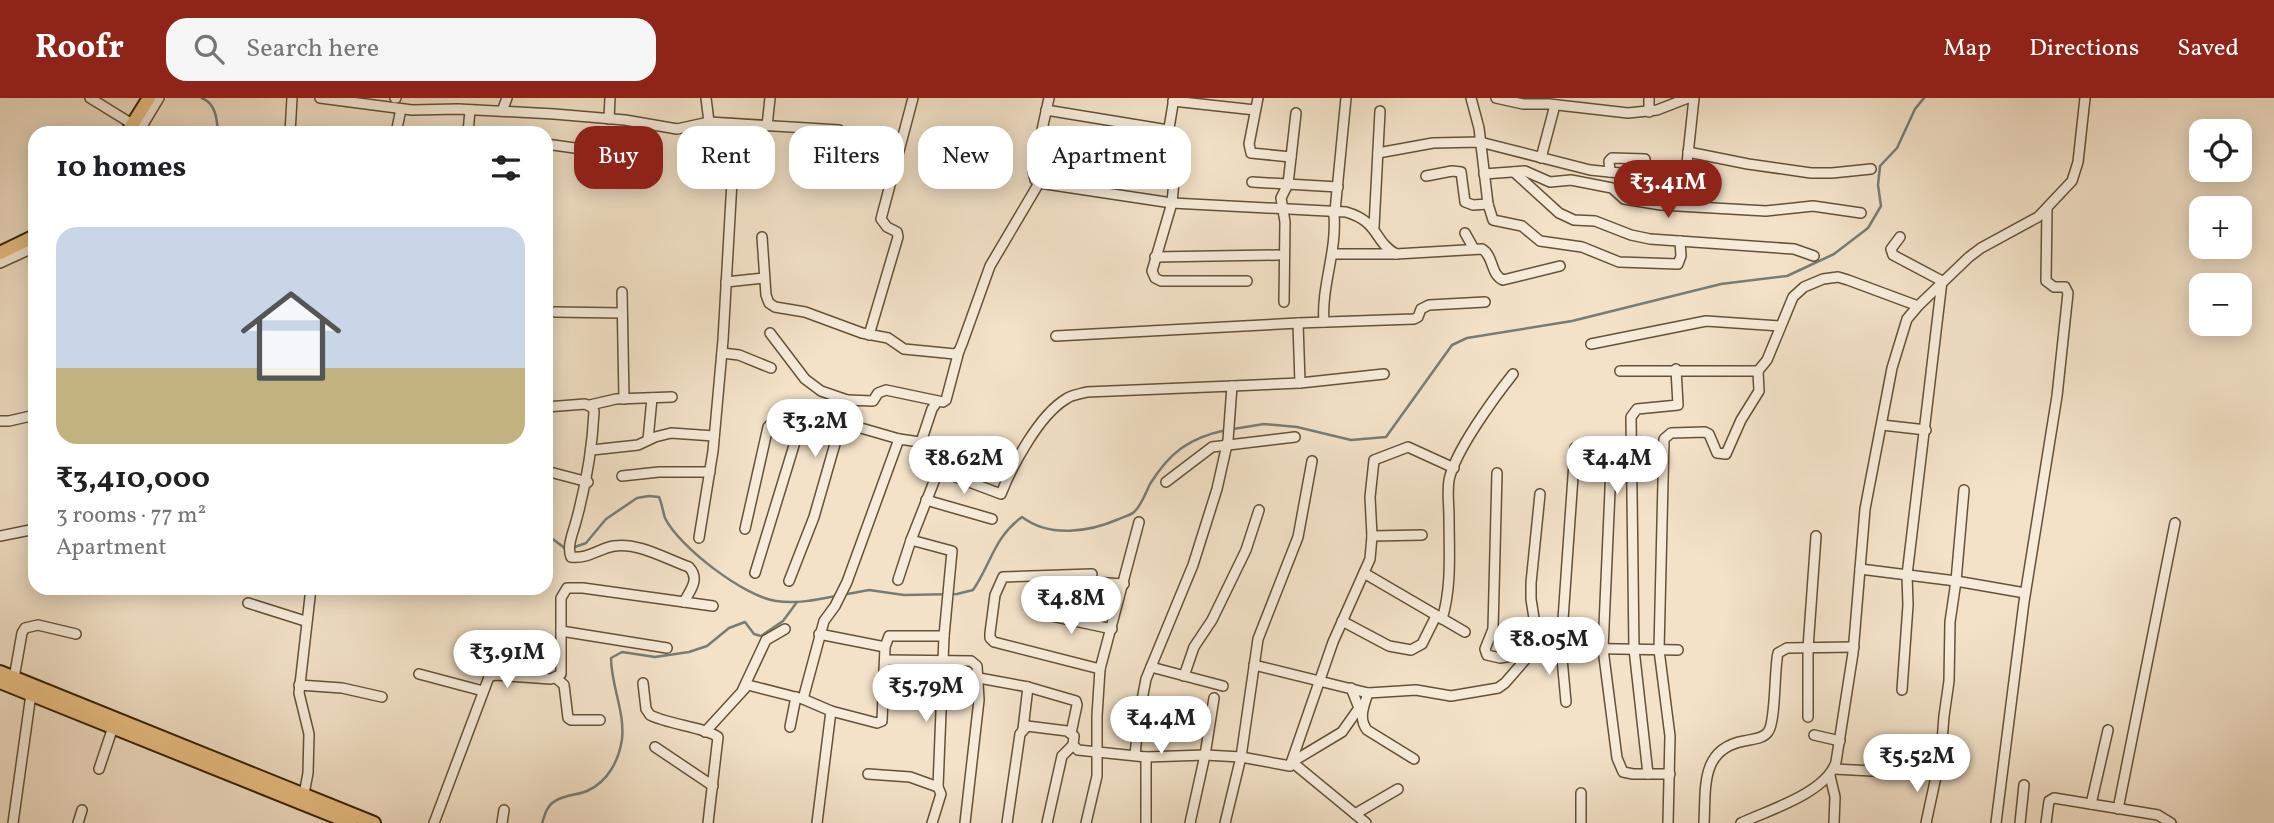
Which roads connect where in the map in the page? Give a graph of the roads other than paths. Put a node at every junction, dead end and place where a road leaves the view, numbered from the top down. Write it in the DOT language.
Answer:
graph roads {
  1 [pos="90,98"];
  2 [pos="143,98"];
  3 [pos="149,98"];
  4 [pos="156,98"];
  5 [pos="292,98"];
  6 [pos="320,98"];
  7 [pos="507,98"];
  8 [pos="610,98"];
  9 [pos="706,98"];
  10 [pos="770,98"];
  11 [pos="913,98"];
  12 [pos="1049,98"];
  13 [pos="1258,98"];
  14 [pos="1346,98"];
  15 [pos="1471,98"];
  16 [pos="1496,98"];
  17 [pos="1648,98"];
  18 [pos="1688,98"];
  19 [pos="1694,98"];
  20 [pos="2085,98"];
  21 [pos="1173,99"];
  22 [pos="396,102"];
  23 [pos="1555,105"];
  24 [pos="470,110"];
  25 [pos="1046,110"];
  26 [pos="1255,110"];
  27 [pos="502,111"];
  28 [pos="1380,111"];
  29 [pos="1649,112"];
  30 [pos="1296,113"];
  31 [pos="609,119"];
  32 [pos="709,122"];
  33 [pos="730,125"];
  34 [pos="124,126"];
  35 [pos="132,126"];
  36 [pos="133,126"];
  37 [pos="134,126"];
  38 [pos="290,126"];
  39 [pos="396,126"];
  40 [pos="469,126"];
  41 [pos="767,126"];
  42 [pos="1043,126"];
  43 [pos="1144,126"];
  44 [pos="1169,126"];
  45 [pos="1480,142"];
  46 [pos="553,145"];
  47 [pos="574,148"];
  48 [pos="1688,152"];
  49 [pos="1378,153"];
  50 [pos="1291,157"];
  51 [pos="1541,158"];
  52 [pos="1645,159"];
  53 [pos="1871,169"];
  54 [pos="1514,172"];
  55 [pos="1610,172"];
  56 [pos="1484,174"];
  57 [pos="1426,176"];
  58 [pos="1252,182"];
  59 [pos="1288,184"];
  60 [pos="1338,187"];
  61 [pos="1035,189"];
  62 [pos="1079,189"];
  63 [pos="1173,189"];
  64 [pos="1172,203"];
  65 [pos="1488,204"];
  66 [pos="1283,208"];
  67 [pos="2046,209"];
  68 [pos="1335,211"];
  69 [pos="1861,214"];
  70 [pos="1374,228"];
  71 [pos="28,233"];
  72 [pos="1465,233"];
  73 [pos="762,237"];
  74 [pos="1900,237"];
  75 [pos="28,240"];
  76 [pos="1680,241"];
  77 [pos="28,245"];
  78 [pos="0,247"];
  79 [pos="28,249"];
  80 [pos="1474,249"];
  81 [pos="1334,254"];
  82 [pos="1396,254"];
  83 [pos="1278,255"];
  84 [pos="1814,256"];
  85 [pos="1155,257"];
  86 [pos="0,258"];
  87 [pos="1560,266"];
  88 [pos="764,278"];
  89 [pos="1247,281"];
  90 [pos="1942,281"];
  91 [pos="726,282"];
  92 [pos="622,292"];
  93 [pos="1284,302"];
  94 [pos="1485,302"];
  95 [pos="1918,306"];
  96 [pos="555,312"];
  97 [pos="622,313"];
  98 [pos="1324,322"];
  99 [pos="1298,323"];
  100 [pos="1780,326"];
  101 [pos="770,333"];
  102 [pos="869,335"];
  103 [pos="1056,336"];
  104 [pos="1591,344"];
  105 [pos="959,351"];
  106 [pos="722,353"];
  107 [pos="771,368"];
  108 [pos="1676,369"];
  109 [pos="1758,370"];
  110 [pos="1620,371"];
  111 [pos="1384,374"];
  112 [pos="1513,374"];
  113 [pos="1300,383"];
  114 [pos="1231,386"];
  115 [pos="672,397"];
  116 [pos="652,398"];
  117 [pos="624,399"];
  118 [pos="847,400"];
  119 [pos="937,402"];
  120 [pos="590,405"];
  121 [pos="553,407"];
  122 [pos="28,417"];
  123 [pos="0,421"];
  124 [pos="843,425"];
  125 [pos="1882,425"];
  126 [pos="799,429"];
  127 [pos="1926,430"];
  128 [pos="715,436"];
  129 [pos="1294,437"];
  130 [pos="836,439"];
  131 [pos="899,439"];
  132 [pos="648,440"];
  133 [pos="921,442"];
  134 [pos="1228,442"];
  135 [pos="1612,445"];
  136 [pos="948,446"];
  137 [pos="1575,447"];
  138 [pos="592,450"];
  139 [pos="976,450"];
  140 [pos="1312,461"];
  141 [pos="1454,468"];
  142 [pos="937,470"];
  143 [pos="710,472"];
  144 [pos="553,473"];
  145 [pos="1497,473"];
  146 [pos="622,476"];
  147 [pos="587,482"];
  148 [pos="1166,482"];
  149 [pos="1964,490"];
  150 [pos="1540,494"];
  151 [pos="926,500"];
  152 [pos="1259,510"];
  153 [pos="992,519"];
  154 [pos="1139,522"];
  155 [pos="2175,523"];
  156 [pos="745,528"];
  157 [pos="28,530"];
  158 [pos="1422,535"];
  159 [pos="0,536"];
  160 [pos="1372,536"];
  161 [pos="1816,536"];
  162 [pos="699,538"];
  163 [pos="911,540"];
  164 [pos="1860,569"];
  165 [pos="755,573"];
  166 [pos="1364,573"];
  167 [pos="1907,575"];
  168 [pos="898,580"];
  169 [pos="789,581"];
  170 [pos="1956,582"];
  171 [pos="1124,584"];
  172 [pos="2025,593"];
  173 [pos="310,595"];
  174 [pos="684,602"];
  175 [pos="248,603"];
  176 [pos="713,606"];
  177 [pos="1037,613"];
  178 [pos="1439,617"];
  179 [pos="305,621"];
  180 [pos="1342,621"];
  181 [pos="785,629"];
  182 [pos="1112,629"];
  183 [pos="561,631"];
  184 [pos="1465,632"];
  185 [pos="76,634"];
  186 [pos="819,634"];
  187 [pos="944,636"];
  188 [pos="885,647"];
  189 [pos="1854,647"];
  190 [pos="667,648"];
  191 [pos="1561,648"];
  192 [pos="1808,648"];
  193 [pos="1603,649"];
  194 [pos="1634,649"];
  195 [pos="1659,650"];
  196 [pos="1678,650"];
  197 [pos="1535,652"];
  198 [pos="885,660"];
  199 [pos="944,662"];
  200 [pos="1254,665"];
  201 [pos="1151,667"];
  202 [pos="1100,669"];
  203 [pos="0,672"];
  204 [pos="419,674"];
  205 [pos="1184,676"];
  206 [pos="14,678"];
  207 [pos="556,678"];
  208 [pos="979,678"];
  209 [pos="1321,680"];
  210 [pos="0,682"];
  211 [pos="643,683"];
  212 [pos="299,685"];
  213 [pos="1223,686"];
  214 [pos="1028,687"];
  215 [pos="1350,688"];
  216 [pos="743,689"];
  217 [pos="1902,690"];
  218 [pos="483,691"];
  219 [pos="1368,693"];
  220 [pos="31,694"];
  221 [pos="382,697"];
  222 [pos="799,698"];
  223 [pos="1213,698"];
  224 [pos="1566,702"];
  225 [pos="831,711"];
  226 [pos="1808,717"];
  227 [pos="600,720"];
  228 [pos="113,727"];
  229 [pos="790,727"];
  230 [pos="1023,729"];
  231 [pos="2108,730"];
  232 [pos="705,732"];
  233 [pos="1071,733"];
  234 [pos="1814,735"];
  235 [pos="1840,741"];
  236 [pos="1073,745"];
  237 [pos="655,747"];
  238 [pos="1098,752"];
  239 [pos="1135,755"];
  240 [pos="1205,755"];
  241 [pos="1146,757"];
  242 [pos="1241,757"];
  243 [pos="1414,759"];
  244 [pos="1292,762"];
  245 [pos="99,769"];
  246 [pos="1937,772"];
  247 [pos="1832,773"];
  248 [pos="868,774"];
  249 [pos="1648,774"];
  250 [pos="1670,774"];
  251 [pos="2024,785"];
  252 [pos="712,786"];
  253 [pos="938,788"];
  254 [pos="1398,789"];
  255 [pos="1581,793"];
  256 [pos="304,794"];
  257 [pos="2091,804"];
  258 [pos="2118,809"];
  259 [pos="82,810"];
  260 [pos="504,810"];
  261 [pos="1355,814"];
  262 [pos="13,823"];
  263 [pos="78,823"];
  264 [pos="351,823"];
  265 [pos="374,823"];
  266 [pos="434,823"];
  267 [pos="502,823"];
  268 [pos="708,823"];
  269 [pos="817,823"];
  270 [pos="932,823"];
  271 [pos="965,823"];
  272 [pos="1007,823"];
  273 [pos="1047,823"];
  274 [pos="1086,823"];
  275 [pos="1146,823"];
  276 [pos="1190,823"];
  277 [pos="1225,823"];
  278 [pos="1366,823"];
  279 [pos="1581,823"];
  280 [pos="1668,823"];
  281 [pos="1704,823"];
  282 [pos="1741,823"];
  283 [pos="1834,823"];
  284 [pos="1926,823"];
  285 [pos="1996,823"];
  286 [pos="2020,823"];
  287 [pos="2046,823"];
  288 [pos="2171,823"];
  1 -- 34 [label="street"];
  2 -- 35 [label="street"];
  3 -- 36 [label="main road"];
  4 -- 37 [label="main road"];
  5 -- 38 [label="street"];
  6 -- 22 [label="street"];
  7 -- 27 [label="street"];
  8 -- 31 [label="street"];
  9 -- 32 [label="street"];
  10 -- 41 [label="street"];
  11 -- 102 [label="street"];
  12 -- 25 [label="street"];
  13 -- 26 [label="street"];
  14 -- 60 [label="street"];
  15 -- 45 [label="street"];
  16 -- 23 [label="street"];
  17 -- 29 [label="street"];
  18 -- 29 [label="street"];
  19 -- 48 [label="street"];
  20 -- 67 [label="street"];
  21 -- 26 [label="street"];
  21 -- 44 [label="street"];
  22 -- 24 [label="street"];
  22 -- 39 [label="street"];
  23 -- 29 [label="street"];
  23 -- 51 [label="street"];
  24 -- 27 [label="street"];
  24 -- 40 [label="street"];
  25 -- 42 [label="street"];
  25 -- 43 [label="street"];
  26 -- 50 [label="street"];
  27 -- 31 [label="street"];
  28 -- 49 [label="street"];
  30 -- 50 [label="street"];
  31 -- 32 [label="street"];
  32 -- 33 [label="street"];
  33 -- 41 [label="street"];
  33 -- 91 [label="street"];
  45 -- 49 [label="street"];
  45 -- 51 [label="street"];
  45 -- 56 [label="street"];
  46 -- 47 [label="street"];
  48 -- 53 [label="street"];
  48 -- 55 [label="street"];
  49 -- 70 [label="street"];
  50 -- 59 [label="street"];
  51 -- 55 [label="street"];
  52 -- 55 [label="street"];
  54 -- 56 [label="street"];
  54 -- 69 [label="street"];
  54 -- 76 [label="street"];
  56 -- 65 [label="street"];
  57 -- 65 [label="street"];
  58 -- 59 [label="street"];
  59 -- 60 [label="street"];
  59 -- 66 [label="street"];
  60 -- 68 [label="street"];
  61 -- 105 [label="street"];
  62 -- 64 [label="street"];
  63 -- 64 [label="street"];
  64 -- 66 [label="street"];
  64 -- 85 [label="street"];
  65 -- 76 [label="street"];
  66 -- 68 [label="street"];
  66 -- 93 [label="street"];
  67 -- 90 [label="street"];
  67 -- 172 [label="street"];
  68 -- 70 [label="street"];
  68 -- 81 [label="street"];
  70 -- 82 [label="street"];
  71 -- 78 [label="street"];
  72 -- 80 [label="street"];
  73 -- 88 [label="street"];
  74 -- 90 [label="street"];
  75 -- 86 [label="main road"];
  76 -- 84 [label="street"];
  77 -- 86 [label="main road"];
  79 -- 86 [label="street"];
  80 -- 82 [label="street"];
  80 -- 87 [label="street"];
  81 -- 82 [label="street"];
  81 -- 98 [label="street"];
  83 -- 85 [label="street"];
  85 -- 89 [label="street"];
  88 -- 91 [label="street"];
  88 -- 102 [label="street"];
  90 -- 95 [label="street"];
  90 -- 127 [label="street"];
  91 -- 106 [label="street"];
  92 -- 97 [label="street"];
  94 -- 98 [label="street"];
  95 -- 100 [label="street"];
  95 -- 125 [label="street"];
  96 -- 97 [label="street"];
  97 -- 117 [label="street"];
  98 -- 99 [label="street"];
  99 -- 103 [label="street"];
  99 -- 113 [label="street"];
  100 -- 104 [label="street"];
  100 -- 109 [label="street"];
  101 -- 118 [label="street"];
  102 -- 105 [label="street"];
  105 -- 119 [label="street"];
  106 -- 107 [label="street"];
  106 -- 128 [label="street"];
  108 -- 109 [label="street"];
  108 -- 110 [label="street"];
  108 -- 194 [label="street"];
  109 -- 195 [label="street"];
  111 -- 113 [label="street"];
  112 -- 141 [label="street"];
  113 -- 114 [label="street"];
  114 -- 134 [label="street"];
  114 -- 142 [label="street"];
  115 -- 116 [label="street"];
  116 -- 117 [label="street"];
  116 -- 132 [label="street"];
  117 -- 120 [label="street"];
  118 -- 119 [label="street"];
  118 -- 124 [label="street"];
  119 -- 133 [label="street"];
  120 -- 121 [label="street"];
  120 -- 138 [label="street"];
  122 -- 123 [label="street"];
  124 -- 130 [label="street"];
  124 -- 131 [label="street"];
  125 -- 127 [label="street"];
  125 -- 164 [label="street"];
  126 -- 130 [label="street"];
  126 -- 156 [label="street"];
  126 -- 165 [label="street"];
  127 -- 167 [label="street"];
  128 -- 132 [label="street"];
  128 -- 143 [label="street"];
  129 -- 134 [label="street"];
  130 -- 169 [label="street"];
  131 -- 133 [label="street"];
  131 -- 186 [label="street"];
  132 -- 138 [label="street"];
  133 -- 136 [label="street"];
  134 -- 148 [label="street"];
  134 -- 201 [label="street"];
  135 -- 193 [label="street"];
  136 -- 139 [label="street"];
  136 -- 142 [label="street"];
  137 -- 191 [label="street"];
  138 -- 147 [label="street"];
  140 -- 200 [label="street"];
  141 -- 160 [label="street"];
  141 -- 178 [label="street"];
  142 -- 151 [label="street"];
  143 -- 146 [label="street"];
  143 -- 162 [label="street"];
  144 -- 147 [label="street"];
  145 -- 197 [label="street"];
  147 -- 174 [label="street"];
  149 -- 170 [label="street"];
  150 -- 197 [label="street"];
  151 -- 153 [label="street"];
  151 -- 163 [label="street"];
  152 -- 205 [label="street"];
  154 -- 171 [label="street"];
  155 -- 258 [label="street"];
  157 -- 159 [label="street"];
  158 -- 160 [label="street"];
  160 -- 166 [label="street"];
  161 -- 192 [label="street"];
  163 -- 168 [label="street"];
  163 -- 187 [label="street"];
  164 -- 167 [label="street"];
  164 -- 189 [label="street"];
  166 -- 178 [label="street"];
  166 -- 180 [label="street"];
  167 -- 170 [label="street"];
  167 -- 217 [label="street"];
  170 -- 172 [label="street"];
  170 -- 246 [label="street"];
  171 -- 182 [label="street"];
  171 -- 202 [label="street"];
  172 -- 285 [label="street"];
  173 -- 179 [label="street"];
  174 -- 176 [label="street"];
  174 -- 183 [label="street"];
  175 -- 179 [label="street"];
  177 -- 182 [label="street"];
  178 -- 180 [label="street"];
  178 -- 184 [label="street"];
  179 -- 212 [label="street"];
  180 -- 209 [label="street"];
  181 -- 216 [label="street"];
  182 -- 202 [label="street"];
  183 -- 190 [label="street"];
  183 -- 207 [label="street"];
  185 -- 206 [label="street"];
  186 -- 188 [label="street"];
  186 -- 222 [label="street"];
  187 -- 188 [label="street"];
  187 -- 199 [label="street"];
  188 -- 198 [label="street"];
  189 -- 192 [label="street"];
  189 -- 235 [label="street"];
  191 -- 193 [label="street"];
  191 -- 197 [label="street"];
  191 -- 224 [label="street"];
  192 -- 226 [label="street"];
  192 -- 281 [label="street"];
  193 -- 194 [label="street"];
  193 -- 249 [label="street"];
  194 -- 195 [label="street"];
  194 -- 249 [label="street"];
  195 -- 196 [label="street"];
  195 -- 250 [label="street"];
  197 -- 219 [label="street"];
  198 -- 199 [label="street"];
  198 -- 225 [label="street"];
  199 -- 208 [label="street"];
  199 -- 253 [label="street"];
  200 -- 209 [label="street"];
  200 -- 242 [label="street"];
  201 -- 205 [label="street"];
  201 -- 239 [label="street"];
  202 -- 238 [label="street"];
  203 -- 206 [label="main road"];
  204 -- 218 [label="street"];
  205 -- 213 [label="street"];
  206 -- 256 [label="main road"];
  207 -- 218 [label="street"];
  207 -- 227 [label="street"];
  208 -- 214 [label="street"];
  208 -- 271 [label="street"];
  209 -- 215 [label="street"];
  209 -- 244 [label="street"];
  210 -- 220 [label="main road"];
  211 -- 232 [label="street"];
  212 -- 221 [label="street"];
  212 -- 256 [label="street"];
  214 -- 230 [label="street"];
  214 -- 233 [label="street"];
  215 -- 219 [label="street"];
  215 -- 244 [label="street"];
  216 -- 222 [label="street"];
  216 -- 232 [label="street"];
  218 -- 266 [label="street"];
  219 -- 243 [label="street"];
  220 -- 228 [label="main road"];
  220 -- 262 [label="street"];
  222 -- 225 [label="street"];
  222 -- 229 [label="street"];
  223 -- 240 [label="street"];
  225 -- 269 [label="street"];
  228 -- 245 [label="street"];
  228 -- 264 [label="main road"];
  230 -- 233 [label="street"];
  230 -- 272 [label="street"];
  231 -- 257 [label="street"];
  232 -- 252 [label="street"];
  233 -- 236 [label="street"];
  234 -- 235 [label="street"];
  235 -- 247 [label="street"];
  236 -- 238 [label="street"];
  236 -- 273 [label="street"];
  237 -- 252 [label="street"];
  238 -- 239 [label="street"];
  238 -- 274 [label="street"];
  239 -- 241 [label="street"];
  240 -- 241 [label="street"];
  240 -- 242 [label="street"];
  240 -- 276 [label="street"];
  241 -- 275 [label="street"];
  242 -- 244 [label="street"];
  242 -- 277 [label="street"];
  244 -- 261 [label="street"];
  246 -- 247 [label="street"];
  246 -- 284 [label="street"];
  247 -- 282 [label="street"];
  247 -- 283 [label="street"];
  248 -- 253 [label="street"];
  249 -- 250 [label="street"];
  250 -- 280 [label="street"];
  251 -- 286 [label="street"];
  252 -- 268 [label="street"];
  253 -- 270 [label="street"];
  254 -- 261 [label="street"];
  255 -- 279 [label="street"];
  256 -- 265 [label="main road"];
  257 -- 258 [label="street"];
  257 -- 287 [label="street"];
  258 -- 288 [label="street"];
  259 -- 263 [label="street"];
  260 -- 267 [label="street"];
  261 -- 278 [label="street"];
}
